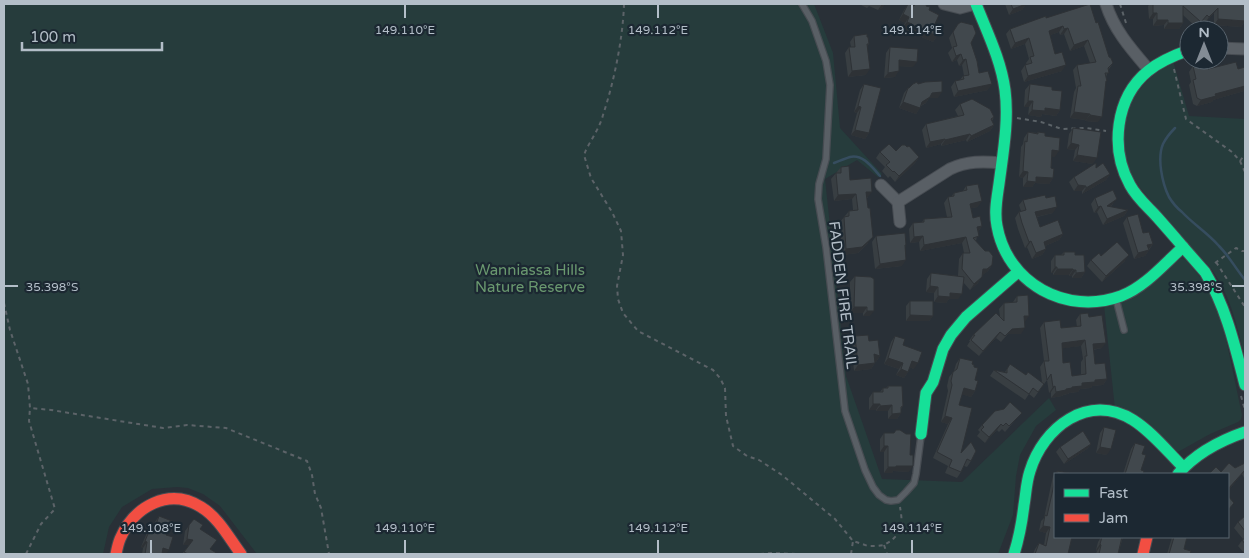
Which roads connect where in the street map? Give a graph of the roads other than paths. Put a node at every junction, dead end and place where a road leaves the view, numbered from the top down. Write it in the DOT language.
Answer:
graph roads {
  1 [pos="802,4"];
  2 [pos="944,4"];
  3 [pos="976,4"];
  4 [pos="1106,4"];
  5 [pos="1229,48"];
  6 [pos="1245,49"];
  7 [pos="1179,53"];
  8 [pos="1149,70"];
  9 [pos="1001,163"];
  10 [pos="881,185"];
  11 [pos="898,202"];
  12 [pos="900,222"];
  13 [pos="1183,247"];
  14 [pos="1018,272"];
  15 [pos="1115,297"];
  16 [pos="1124,330"];
  17 [pos="1245,385"];
  18 [pos="1245,432"];
  19 [pos="921,434"];
  20 [pos="1180,471"];
  21 [pos="1146,538"];
  22 [pos="116,554"];
  23 [pos="241,554"];
  24 [pos="1014,554"];
  25 [pos="1143,554"];
  1 -- 19 [label="lane, FADDEN FIRE TRAIL"];
  2 -- 3 [label="street"];
  3 -- 9 [label="street"];
  4 -- 8 [label="street"];
  5 -- 6 [label="street"];
  7 -- 8 [label="street"];
  8 -- 13 [label="street"];
  9 -- 11 [label="street"];
  9 -- 14 [label="street"];
  10 -- 11 [label="street"];
  11 -- 12 [label="street"];
  13 -- 15 [label="street"];
  13 -- 17 [label="street"];
  14 -- 15 [label="street"];
  14 -- 19 [label="street"];
  15 -- 16 [label="lane"];
  18 -- 20 [label="street"];
  20 -- 24 [label="street"];
  21 -- 25 [label="street"];
  22 -- 23 [label="street"];
}
